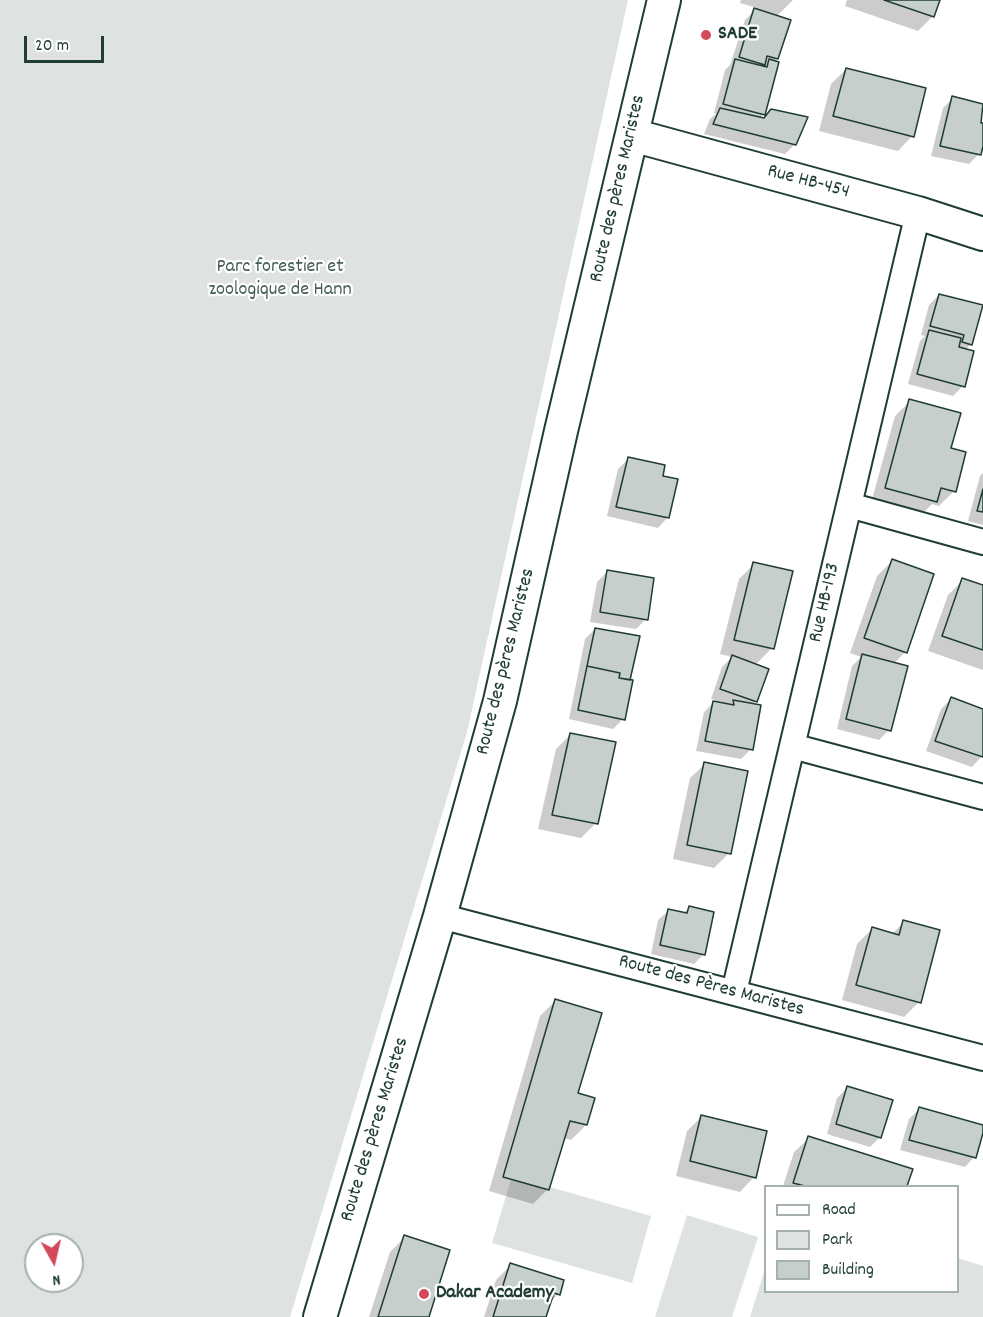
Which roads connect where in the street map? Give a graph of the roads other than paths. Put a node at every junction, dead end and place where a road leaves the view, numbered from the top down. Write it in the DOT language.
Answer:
graph roads {
  1 [pos="664,0"];
  2 [pos="632,135"];
  3 [pos="918,213"];
  4 [pos="983,234"];
  5 [pos="849,505"];
  6 [pos="983,542"];
  7 [pos="792,746"];
  8 [pos="983,797"];
  9 [pos="440,916"];
  10 [pos="734,992"];
  11 [pos="983,1058"];
  12 [pos="320,1317"];
  1 -- 2 [label="street, Route des pères Maristes"];
  2 -- 3 [label="street, Rue HB-454"];
  2 -- 9 [label="street, Route des pères Maristes"];
  3 -- 4 [label="street, Rue HB-454"];
  3 -- 5 [label="street, Rue HB-193"];
  5 -- 6 [label="street"];
  5 -- 7 [label="street, Rue HB-193"];
  7 -- 8 [label="street"];
  7 -- 10 [label="street, Rue HB-193"];
  9 -- 10 [label="street, Route des Pères Maristes"];
  9 -- 12 [label="street, Route des pères Maristes"];
  10 -- 11 [label="street, Route des Pères Maristes"];
}
